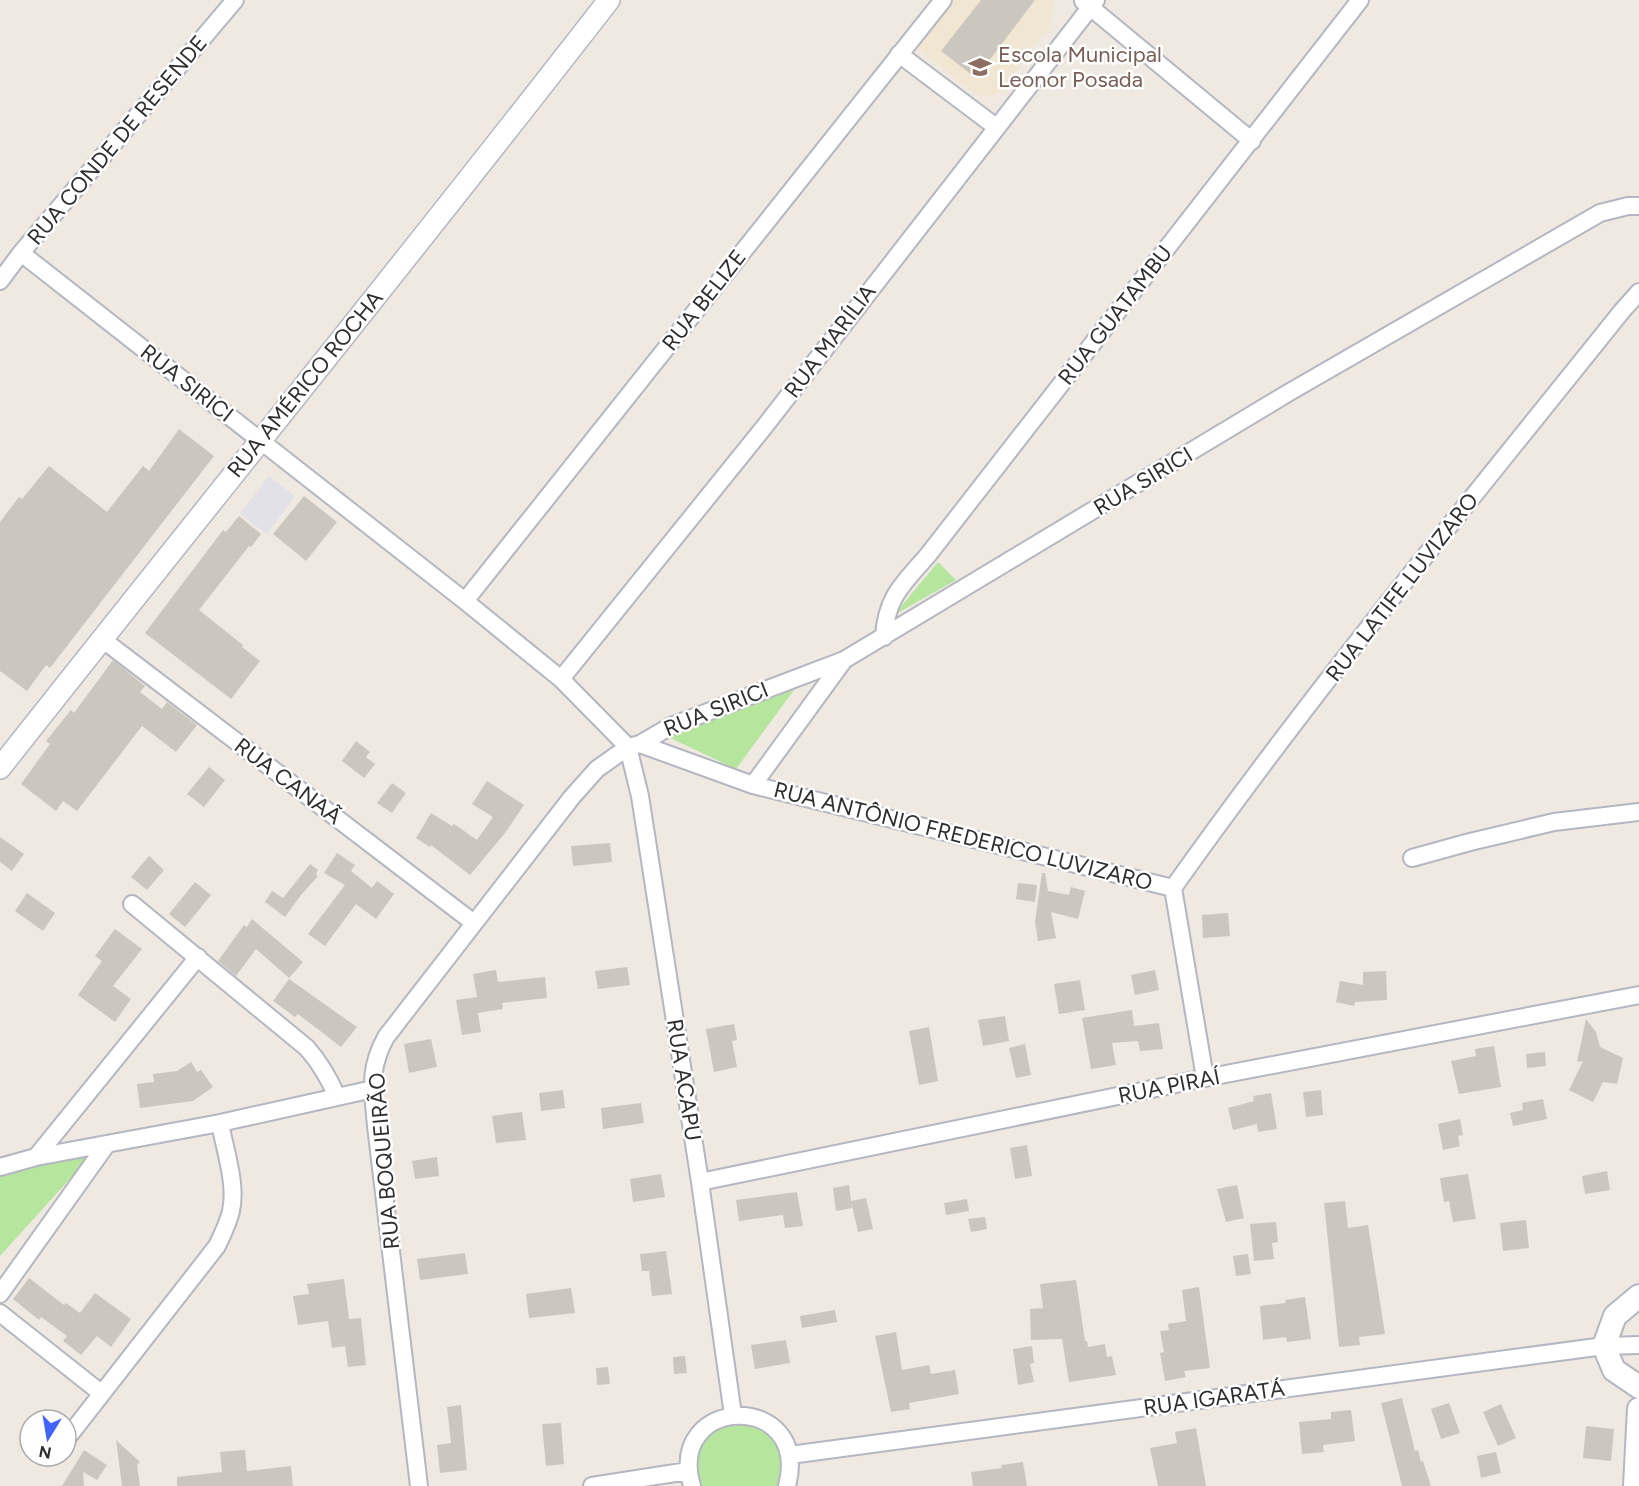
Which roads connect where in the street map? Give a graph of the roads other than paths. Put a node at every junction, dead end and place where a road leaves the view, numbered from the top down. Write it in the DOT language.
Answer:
graph roads {
  1 [pos="236,0"];
  2 [pos="609,0"];
  3 [pos="944,0"];
  4 [pos="1360,0"];
  5 [pos="1089,2"];
  6 [pos="899,54"];
  7 [pos="996,128"];
  8 [pos="1252,141"];
  9 [pos="1639,206"];
  10 [pos="21,253"];
  11 [pos="0,281"];
  12 [pos="1639,292"];
  13 [pos="259,440"];
  14 [pos="465,601"];
  15 [pos="884,637"];
  16 [pos="102,639"];
  17 [pos="844,660"];
  18 [pos="561,679"];
  19 [pos="634,745"];
  20 [pos="0,768"];
  21 [pos="753,785"];
  22 [pos="1639,812"];
  23 [pos="1412,858"];
  24 [pos="1173,888"];
  25 [pos="132,904"];
  26 [pos="474,923"];
  27 [pos="198,957"];
  28 [pos="1639,995"];
  29 [pos="1205,1078"];
  30 [pos="373,1089"];
  31 [pos="337,1097"];
  32 [pos="220,1123"];
  33 [pos="106,1144"];
  34 [pos="36,1157"];
  35 [pos="0,1167"];
  36 [pos="700,1182"];
  37 [pos="0,1294"];
  38 [pos="1639,1296"];
  39 [pos="0,1313"];
  40 [pos="1639,1345"];
  41 [pos="1604,1346"];
  42 [pos="1639,1387"];
  43 [pos="101,1393"];
  44 [pos="1639,1409"];
  45 [pos="733,1415"];
  46 [pos="78,1424"];
  47 [pos="790,1455"];
  48 [pos="690,1479"];
  49 [pos="419,1486"];
  50 [pos="592,1486"];
  51 [pos="787,1486"];
  52 [pos="1635,1486"];
  1 -- 10 [label="street, RUA CONDE DE RESENDE"];
  2 -- 13 [label="street, RUA AMÉRICO ROCHA"];
  3 -- 6 [label="street, RUA BELIZE"];
  4 -- 8 [label="street, RUA GUATAMBU"];
  5 -- 7 [label="street, RUA MARÍLIA"];
  5 -- 8 [label="street"];
  6 -- 7 [label="street"];
  6 -- 14 [label="street, RUA BELIZE"];
  7 -- 18 [label="street, RUA MARÍLIA"];
  8 -- 15 [label="street, RUA GUATAMBU"];
  9 -- 15 [label="street, RUA SIRICI"];
  10 -- 11 [label="street, RUA CONDE DE RESENDE"];
  10 -- 13 [label="street, RUA SIRICI"];
  12 -- 24 [label="street, RUA LATIFE LUVIZARO"];
  13 -- 14 [label="street, RUA SIRICI"];
  13 -- 16 [label="street, RUA AMÉRICO ROCHA"];
  14 -- 18 [label="street, RUA SIRICI"];
  15 -- 17 [label="street, RUA SIRICI"];
  16 -- 20 [label="street, RUA AMÉRICO ROCHA"];
  16 -- 26 [label="street, RUA CANAÃ"];
  17 -- 19 [label="street, RUA SIRICI"];
  17 -- 21 [label="street"];
  18 -- 19 [label="street, RUA SIRICI"];
  19 -- 21 [label="street, RUA ANTÔNIO FREDERICO LUVIZARO"];
  19 -- 26 [label="street, RUA BOQUEIRÃO"];
  19 -- 36 [label="street, RUA ACAPU"];
  21 -- 24 [label="street, RUA ANTÔNIO FREDERICO LUVIZARO"];
  22 -- 23 [label="street"];
  24 -- 29 [label="street, RUA ANTÔNIO FREDERICO LUVIZARO"];
  25 -- 27 [label="street"];
  26 -- 30 [label="street, RUA BOQUEIRÃO"];
  27 -- 31 [label="street"];
  27 -- 34 [label="street"];
  28 -- 29 [label="street, RUA PIRAÍ"];
  29 -- 36 [label="street, RUA PIRAÍ"];
  30 -- 31 [label="street"];
  30 -- 49 [label="street, RUA BOQUEIRÃO"];
  31 -- 32 [label="street"];
  32 -- 33 [label="street"];
  32 -- 43 [label="street"];
  33 -- 34 [label="street"];
  33 -- 37 [label="street"];
  34 -- 35 [label="street"];
  36 -- 45 [label="street, RUA ACAPU"];
  38 -- 41 [label="main road"];
  39 -- 43 [label="street"];
  40 -- 41 [label="street, RUA IGARATÁ"];
  41 -- 42 [label="main road"];
  41 -- 47 [label="street, RUA IGARATÁ"];
  43 -- 46 [label="street"];
  44 -- 52 [label="main road"];
  45 -- 47 [label="street"];
  45 -- 48 [label="street"];
  47 -- 51 [label="street"];
  48 -- 50 [label="street"];
}
